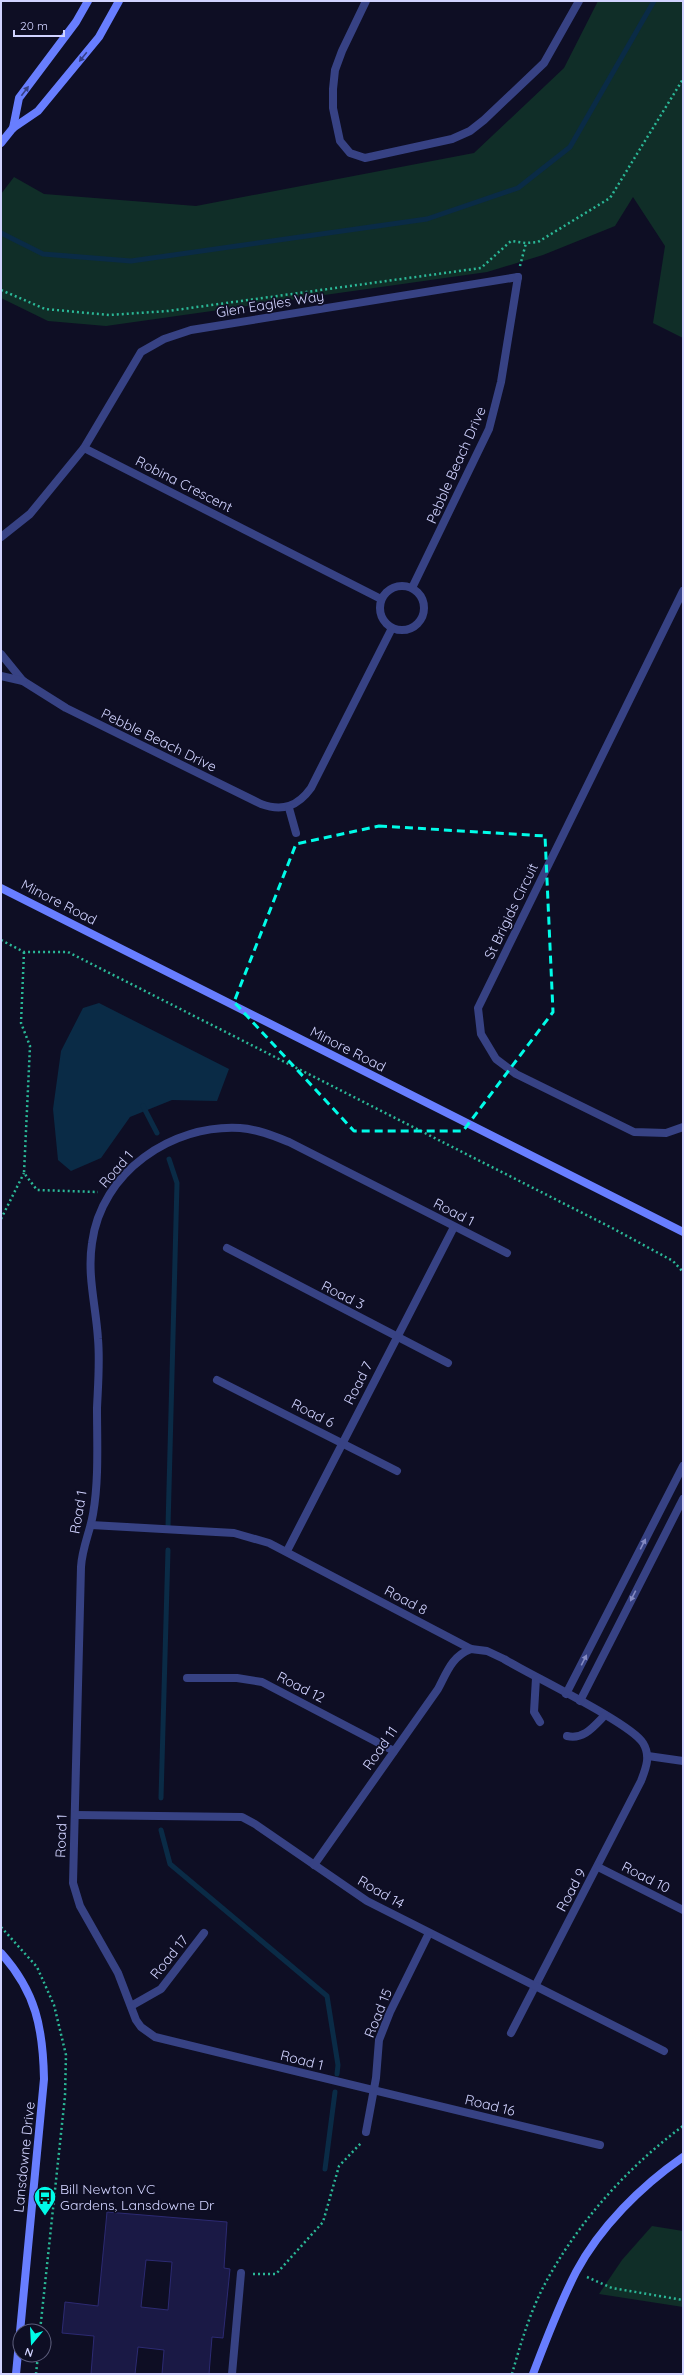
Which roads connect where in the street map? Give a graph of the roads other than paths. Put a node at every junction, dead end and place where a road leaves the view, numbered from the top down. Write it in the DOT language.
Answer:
graph roads {
  1 [pos="88,1"];
  2 [pos="120,1"];
  3 [pos="366,1"];
  4 [pos="579,1"];
  5 [pos="13,128"];
  6 [pos="1,143"];
  7 [pos="518,277"];
  8 [pos="84,448"];
  9 [pos="1,537"];
  10 [pos="412,588"];
  11 [pos="683,591"];
  12 [pos="381,599"];
  13 [pos="392,628"];
  14 [pos="1,654"];
  15 [pos="1,676"];
  16 [pos="22,681"];
  17 [pos="289,808"];
  18 [pos="296,833"];
  19 [pos="1,888"];
  20 [pos="683,1127"];
  21 [pos="454,1226"];
  22 [pos="683,1232"];
  23 [pos="227,1248"];
  24 [pos="507,1253"];
  25 [pos="397,1337"];
  26 [pos="448,1363"];
  27 [pos="217,1380"];
  28 [pos="342,1442"];
  29 [pos="683,1466"];
  30 [pos="397,1471"];
  31 [pos="683,1499"];
  32 [pos="91,1525"];
  33 [pos="287,1551"];
  34 [pos="470,1649"];
  35 [pos="187,1678"];
  36 [pos="536,1678"];
  37 [pos="566,1694"];
  38 [pos="580,1701"];
  39 [pos="605,1715"];
  40 [pos="540,1722"];
  41 [pos="567,1736"];
  42 [pos="394,1750"];
  43 [pos="648,1756"];
  44 [pos="683,1761"];
  45 [pos="75,1815"];
  46 [pos="314,1865"];
  47 [pos="598,1866"];
  48 [pos="683,1910"];
  49 [pos="204,1933"];
  50 [pos="429,1933"];
  51 [pos="1,1953"];
  52 [pos="535,1987"];
  53 [pos="130,2006"];
  54 [pos="511,2033"];
  55 [pos="664,2051"];
  56 [pos="374,2091"];
  57 [pos="366,2132"];
  58 [pos="600,2145"];
  59 [pos="683,2157"];
  60 [pos="241,2273"];
  61 [pos="16,2374"];
  62 [pos="232,2374"];
  63 [pos="533,2374"];
  5 -- 1 [label="street, one-way"];
  2 -- 5 [label="street, one-way"];
  3 -- 4 [label="street"];
  5 -- 6 [label="street"];
  7 -- 8 [label="street, Glen Eagles Way"];
  7 -- 10 [label="street, Pebble Beach Drive"];
  8 -- 9 [label="street"];
  8 -- 12 [label="street, Robina Crescent"];
  10 -- 12 [label="street"];
  10 -- 13 [label="street"];
  11 -- 20 [label="street, St Brigids Circuit"];
  12 -- 13 [label="street"];
  13 -- 17 [label="street"];
  14 -- 16 [label="street, Pebble Beach Drive"];
  15 -- 16 [label="street, Pebble Beach Drive"];
  16 -- 17 [label="street, Pebble Beach Drive"];
  17 -- 18 [label="street"];
  19 -- 22 [label="street, Minore Road"];
  21 -- 24 [label="street, Road 1"];
  21 -- 25 [label="street, Road 7"];
  21 -- 32 [label="street, Road 1"];
  23 -- 25 [label="street, Road 3"];
  25 -- 26 [label="street, Road 3"];
  25 -- 28 [label="street, Road 7"];
  27 -- 28 [label="street, Road 6"];
  28 -- 30 [label="street, Road 6"];
  28 -- 33 [label="street, Road 7"];
  37 -- 29 [label="street, one-way"];
  31 -- 38 [label="street, one-way"];
  32 -- 33 [label="street, Road 8"];
  32 -- 45 [label="street, Road 1"];
  33 -- 34 [label="street, Road 8"];
  34 -- 36 [label="street, Road 8"];
  34 -- 42 [label="street, Road 11"];
  35 -- 42 [label="street, Road 12"];
  36 -- 37 [label="street, Road 8"];
  36 -- 40 [label="street"];
  37 -- 38 [label="street, Road 8"];
  38 -- 39 [label="street, Road 8"];
  39 -- 41 [label="street"];
  39 -- 43 [label="street, Road 8"];
  42 -- 46 [label="street, Road 11"];
  43 -- 44 [label="street"];
  43 -- 47 [label="street, Road 9"];
  45 -- 46 [label="street, Road 14"];
  45 -- 53 [label="street, Road 1"];
  46 -- 50 [label="street, Road 14"];
  47 -- 48 [label="street, Road 10"];
  47 -- 52 [label="street, Road 9"];
  49 -- 53 [label="street, Road 17"];
  50 -- 52 [label="street, Road 14"];
  50 -- 56 [label="street, Road 15"];
  51 -- 61 [label="street, Lansdowne Drive"];
  52 -- 54 [label="street, Road 9"];
  52 -- 55 [label="street, Road 14"];
  53 -- 56 [label="street, Road 1"];
  56 -- 57 [label="street, Road 15"];
  56 -- 58 [label="street, Road 16"];
  59 -- 63 [label="street"];
  60 -- 62 [label="street"];
}
